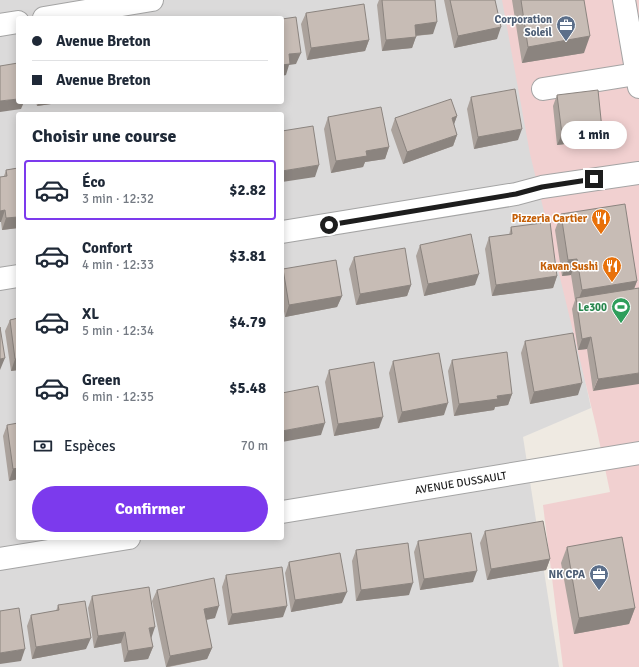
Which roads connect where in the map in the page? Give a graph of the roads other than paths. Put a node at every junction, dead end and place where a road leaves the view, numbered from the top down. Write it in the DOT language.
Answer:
graph roads {
  1 [pos="152,0"];
  2 [pos="624,0"];
  3 [pos="56,16"];
  4 [pos="16,22"];
  5 [pos="0,25"];
  6 [pos="638,81"];
  7 [pos="543,89"];
  8 [pos="639,173"];
  9 [pos="284,232"];
  10 [pos="16,276"];
  11 [pos="0,279"];
  12 [pos="639,453"];
  13 [pos="284,512"];
  14 [pos="117,540"];
  15 [pos="0,559"];
  1 -- 3 [label="street"];
  2 -- 6 [label="street"];
  4 -- 5 [label="street"];
  6 -- 7 [label="street"];
  8 -- 9 [label="street"];
  10 -- 11 [label="street"];
  12 -- 13 [label="street, AVENUE DUSSAULT"];
  14 -- 15 [label="street"];
}
